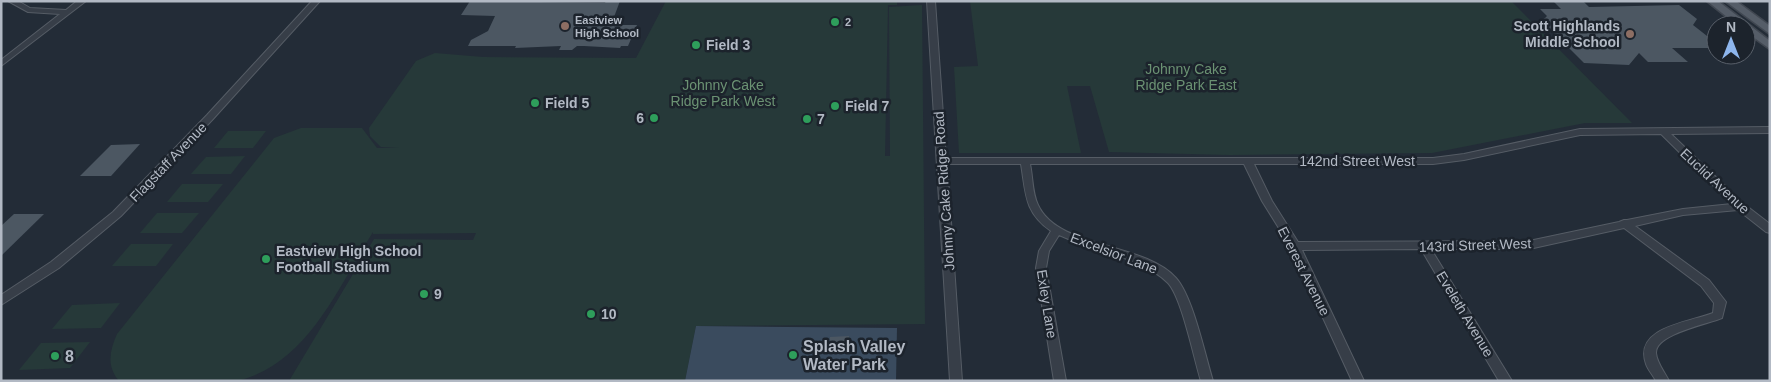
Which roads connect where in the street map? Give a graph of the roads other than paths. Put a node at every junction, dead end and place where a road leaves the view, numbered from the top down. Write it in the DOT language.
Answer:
graph roads {
  1 [pos="12,1"];
  2 [pos="82,1"];
  3 [pos="316,1"];
  4 [pos="931,1"];
  5 [pos="1712,1"];
  6 [pos="1730,1"];
  7 [pos="68,12"];
  8 [pos="1730,15"];
  9 [pos="1769,30"];
  10 [pos="1756,36"];
  11 [pos="1770,46"];
  12 [pos="1,64"];
  13 [pos="1662,130"];
  14 [pos="1770,130"];
  15 [pos="942,161"];
  16 [pos="1025,161"];
  17 [pos="1248,162"];
  18 [pos="1740,206"];
  19 [pos="1624,223"];
  20 [pos="1057,230"];
  21 [pos="1770,230"];
  22 [pos="1295,246"];
  23 [pos="1424,246"];
  24 [pos="1,301"];
  25 [pos="956,381"];
  26 [pos="1060,381"];
  27 [pos="1207,381"];
  28 [pos="1358,381"];
  29 [pos="1506,381"];
  30 [pos="1664,381"];
  1 -- 7 [label="street"];
  2 -- 7 [label="street"];
  3 -- 24 [label="street, Flagstaff Avenue"];
  4 -- 15 [label="street, Johnny Cake Ridge Road"];
  5 -- 8 [label="main road"];
  6 -- 9 [label="main road"];
  7 -- 12 [label="street"];
  10 -- 11 [label="main road"];
  13 -- 14 [label="street, 142nd Street West"];
  13 -- 17 [label="street, 142nd Street West"];
  13 -- 18 [label="street, Euclid Avenue"];
  15 -- 16 [label="street, 142nd Street West"];
  15 -- 25 [label="street, Johnny Cake Ridge Road"];
  16 -- 17 [label="street, 142nd Street West"];
  16 -- 20 [label="street, Excelsior Lane"];
  17 -- 22 [label="street, Everest Avenue"];
  18 -- 19 [label="street, 143rd Street West"];
  18 -- 21 [label="street, Euclid Avenue"];
  19 -- 23 [label="street, 143rd Street West"];
  19 -- 30 [label="street"];
  20 -- 26 [label="street, Exley Lane"];
  20 -- 27 [label="street, Excelsior Lane"];
  22 -- 23 [label="street, 143rd Street West"];
  22 -- 28 [label="street, Everest Avenue"];
  23 -- 29 [label="street, Eveleth Avenue"];
}
